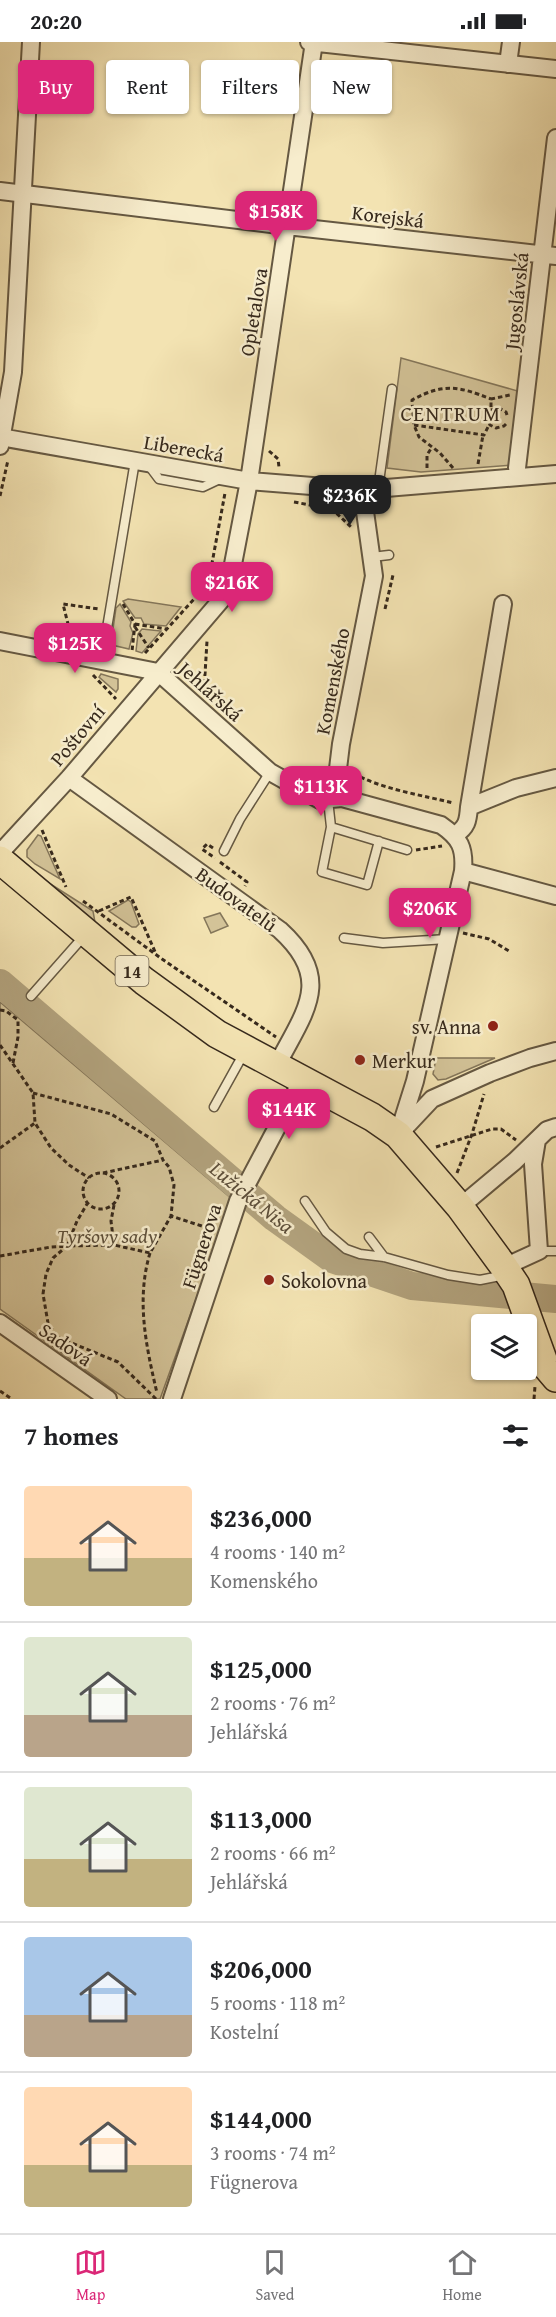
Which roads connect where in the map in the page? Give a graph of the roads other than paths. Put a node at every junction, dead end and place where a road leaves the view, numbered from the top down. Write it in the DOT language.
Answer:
graph roads {
  1 [pos="31,42"];
  2 [pos="309,42"];
  3 [pos="314,42"];
  4 [pos="511,42"];
  5 [pos="508,63"];
  6 [pos="556,69"];
  7 [pos="556,138"];
  8 [pos="0,191"];
  9 [pos="23,193"];
  10 [pos="287,226"];
  11 [pos="549,256"];
  12 [pos="392,389"];
  13 [pos="3,443"];
  14 [pos="141,462"];
  15 [pos="517,468"];
  16 [pos="556,474"];
  17 [pos="249,481"];
  18 [pos="370,490"];
  19 [pos="389,555"];
  20 [pos="372,556"];
  21 [pos="503,604"];
  22 [pos="0,641"];
  23 [pos="104,646"];
  24 [pos="158,672"];
  25 [pos="270,772"];
  26 [pos="69,778"];
  27 [pos="556,778"];
  28 [pos="335,799"];
  29 [pos="469,807"];
  30 [pos="331,827"];
  31 [pos="455,835"];
  32 [pos="379,841"];
  33 [pos="407,850"];
  34 [pos="224,851"];
  35 [pos="0,853"];
  36 [pos="0,860"];
  37 [pos="463,871"];
  38 [pos="556,896"];
  39 [pos="93,922"];
  40 [pos="448,935"];
  41 [pos="344,938"];
  42 [pos="31,996"];
  43 [pos="245,1050"];
  44 [pos="556,1051"];
  45 [pos="282,1056"];
  46 [pos="302,1080"];
  47 [pos="214,1107"];
  48 [pos="556,1127"];
  49 [pos="398,1135"];
  50 [pos="529,1144"];
  51 [pos="305,1201"];
  52 [pos="460,1207"];
  53 [pos="369,1237"];
  54 [pos="548,1251"];
  55 [pos="384,1257"];
  56 [pos="510,1275"];
  57 [pos="0,1323"];
  58 [pos="549,1379"];
  59 [pos="108,1399"];
  60 [pos="172,1399"];
  1 -- 9 [label="street"];
  2 -- 3 [label="street"];
  3 -- 5 [label="street"];
  3 -- 10 [label="street, Opletalova"];
  4 -- 5 [label="street"];
  5 -- 6 [label="street"];
  7 -- 11 [label="street, Jugoslávská"];
  8 -- 9 [label="street, Korejská"];
  9 -- 10 [label="street, Korejská"];
  9 -- 13 [label="street"];
  10 -- 11 [label="street, Korejská"];
  10 -- 17 [label="street, Opletalova"];
  11 -- 15 [label="street, Jugoslávská"];
  12 -- 18 [label="lane"];
  13 -- 14 [label="street, Liberecká"];
  14 -- 17 [label="street, Liberecká"];
  14 -- 23 [label="lane"];
  16 -- 18 [label="street, Liberecká"];
  17 -- 18 [label="street, Liberecká"];
  17 -- 24 [label="street, Poštovní"];
  18 -- 20 [label="street, Komenského"];
  19 -- 20 [label="lane"];
  20 -- 28 [label="street, Komenského"];
  21 -- 29 [label="street"];
  22 -- 24 [label="street, Jehlářská"];
  24 -- 25 [label="street, Jehlářská"];
  24 -- 26 [label="street, Poštovní"];
  25 -- 28 [label="street, Jehlářská"];
  25 -- 34 [label="lane"];
  26 -- 35 [label="street, Poštovní"];
  26 -- 45 [label="street, Budovatelů"];
  27 -- 29 [label="street"];
  28 -- 30 [label="lane"];
  28 -- 31 [label="street"];
  29 -- 31 [label="street"];
  30 -- 32 [label="lane"];
  30 -- 32 [label="lane"];
  31 -- 37 [label="street"];
  32 -- 33 [label="lane"];
  36 -- 39 [label="main road, 14"];
  37 -- 38 [label="street"];
  37 -- 40 [label="street"];
  39 -- 42 [label="lane"];
  39 -- 43 [label="main road, 14"];
  40 -- 41 [label="lane"];
  40 -- 49 [label="street"];
  43 -- 45 [label="main road, 14"];
  43 -- 47 [label="lane"];
  44 -- 49 [label="street"];
  45 -- 46 [label="main road, 14"];
  46 -- 49 [label="main road, 14"];
  46 -- 60 [label="street, Fügnerova"];
  48 -- 50 [label="street"];
  49 -- 52 [label="main road, 14"];
  50 -- 52 [label="street"];
  50 -- 54 [label="street"];
  51 -- 55 [label="lane"];
  52 -- 56 [label="main road, 14"];
  53 -- 55 [label="lane"];
  54 -- 56 [label="street"];
  55 -- 56 [label="lane"];
  56 -- 58 [label="main road, 14"];
  57 -- 59 [label="street, Sadová"];
}
